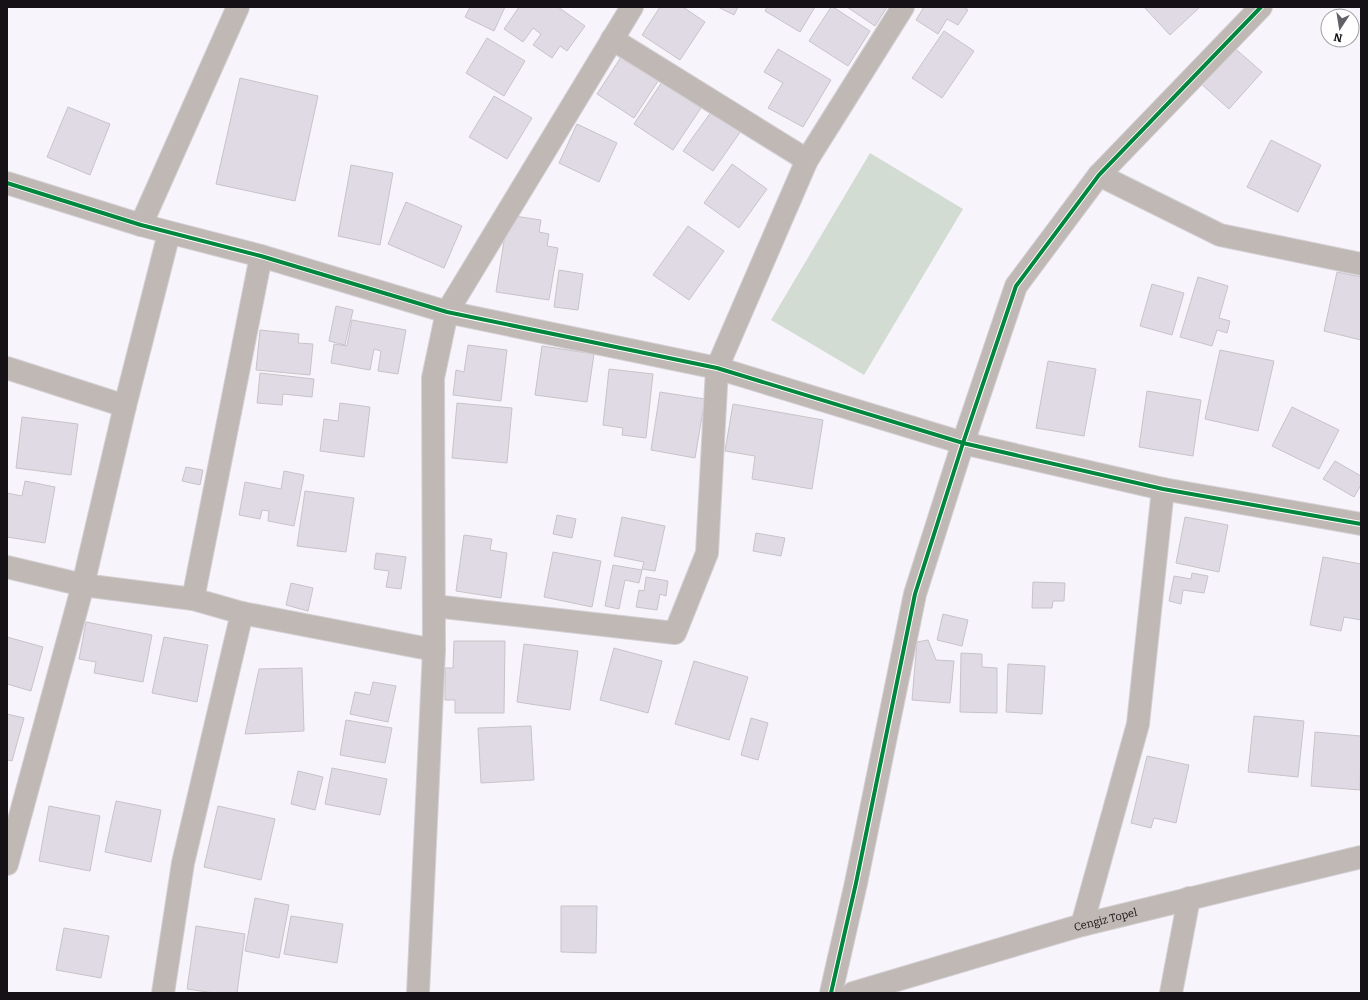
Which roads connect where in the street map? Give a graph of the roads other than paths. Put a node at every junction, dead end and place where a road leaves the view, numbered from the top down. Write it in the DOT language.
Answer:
graph roads {
  1 [pos="238,7"];
  2 [pos="632,7"];
  3 [pos="903,7"];
  4 [pos="1261,7"];
  5 [pos="612,39"];
  6 [pos="808,160"];
  7 [pos="1099,175"];
  8 [pos="7,183"];
  9 [pos="141,225"];
  10 [pos="169,233"];
  11 [pos="261,256"];
  12 [pos="1361,264"];
  13 [pos="447,312"];
  14 [pos="7,368"];
  15 [pos="716,368"];
  16 [pos="125,406"];
  17 [pos="963,444"];
  18 [pos="1163,489"];
  19 [pos="1361,524"];
  20 [pos="7,567"];
  21 [pos="83,585"];
  22 [pos="193,599"];
  23 [pos="434,606"];
  24 [pos="242,613"];
  25 [pos="434,650"];
  26 [pos="1361,857"];
  27 [pos="7,864"];
  28 [pos="1189,898"];
  29 [pos="1082,925"];
  30 [pos="899,986"];
  31 [pos="163,993"];
  32 [pos="418,993"];
  33 [pos="831,993"];
  34 [pos="853,993"];
  35 [pos="1171,993"];
  1 -- 9 [label="street"];
  2 -- 5 [label="street"];
  3 -- 6 [label="street"];
  4 -- 7 [label="street"];
  5 -- 6 [label="street"];
  5 -- 13 [label="street"];
  6 -- 15 [label="street"];
  7 -- 12 [label="street"];
  7 -- 17 [label="street"];
  8 -- 9 [label="street"];
  9 -- 10 [label="street"];
  10 -- 11 [label="street"];
  10 -- 16 [label="street"];
  11 -- 13 [label="street"];
  11 -- 22 [label="street"];
  13 -- 15 [label="street"];
  13 -- 23 [label="street"];
  14 -- 16 [label="street"];
  15 -- 17 [label="street"];
  15 -- 23 [label="street"];
  16 -- 21 [label="street"];
  17 -- 18 [label="street"];
  17 -- 33 [label="street"];
  18 -- 19 [label="street"];
  18 -- 29 [label="street"];
  20 -- 21 [label="street"];
  21 -- 22 [label="street"];
  21 -- 27 [label="street"];
  22 -- 24 [label="street"];
  23 -- 25 [label="street"];
  24 -- 25 [label="street"];
  24 -- 31 [label="street"];
  25 -- 32 [label="street"];
  26 -- 28 [label="street, Cengiz Topel"];
  28 -- 29 [label="street, Cengiz Topel"];
  28 -- 35 [label="street"];
  29 -- 30 [label="street, Cengiz Topel"];
  30 -- 34 [label="street, Cengiz Topel"];
}
